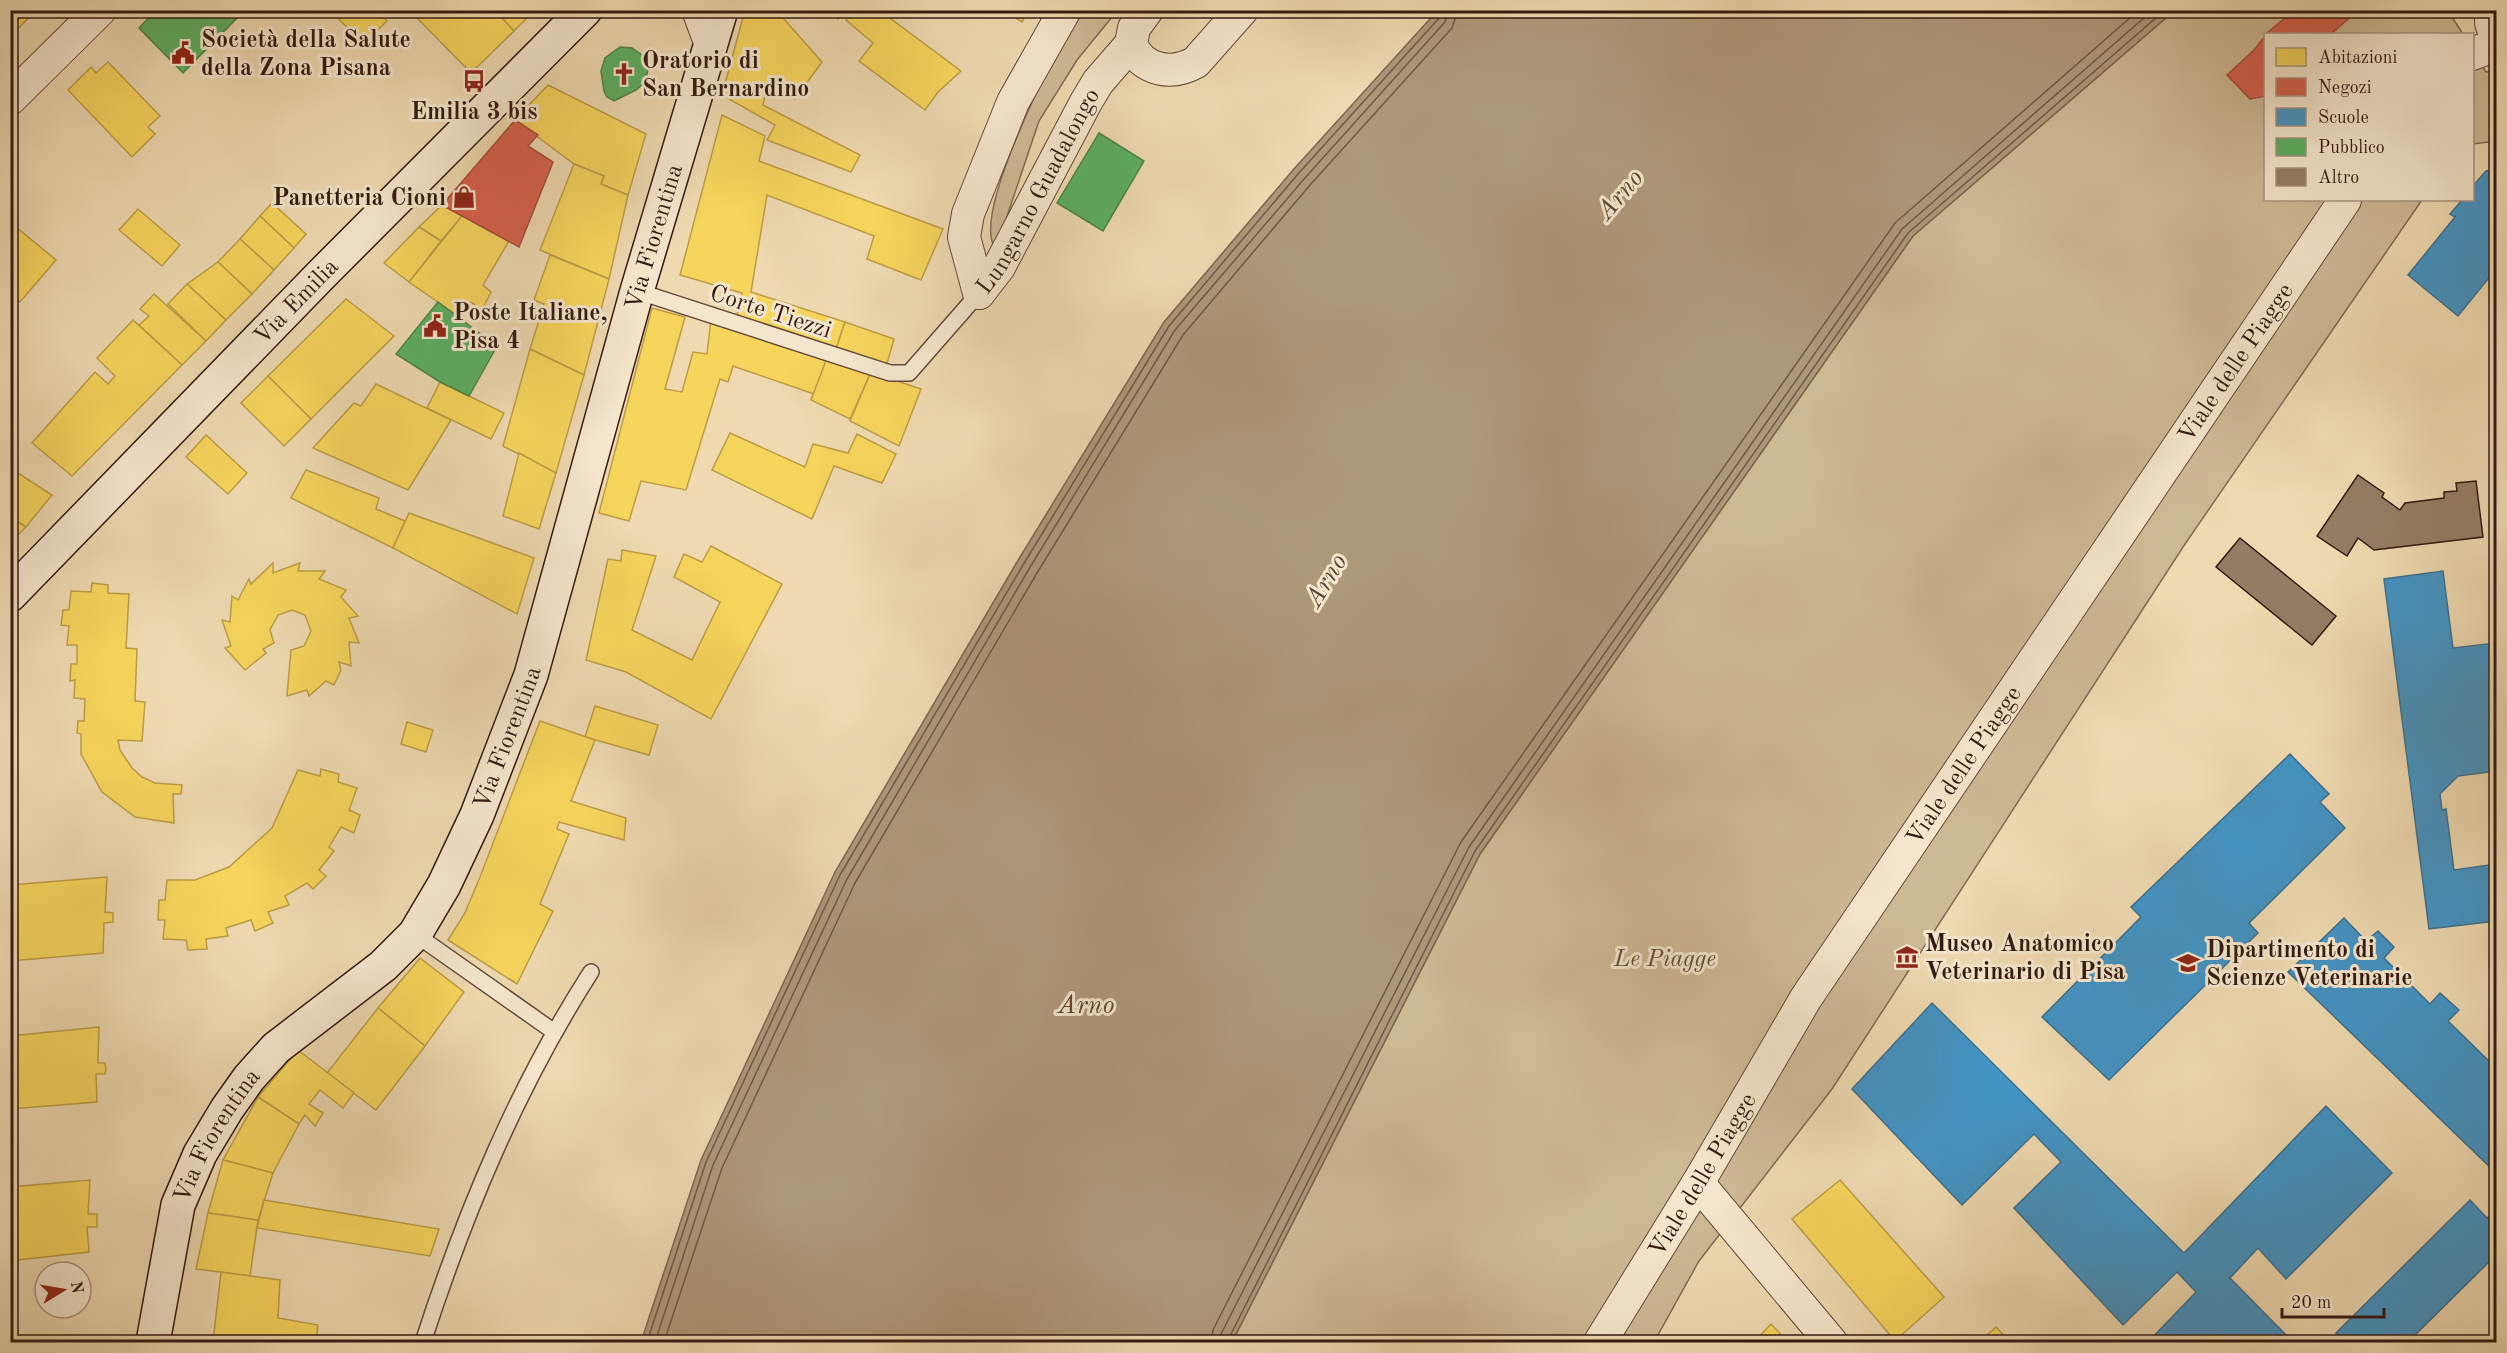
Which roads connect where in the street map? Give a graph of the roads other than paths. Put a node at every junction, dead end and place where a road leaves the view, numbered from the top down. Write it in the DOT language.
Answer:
graph roads {
  1 [pos="100,10"];
  2 [pos="585,10"];
  3 [pos="698,10"];
  4 [pos="721,10"];
  5 [pos="1065,10"];
  6 [pos="1146,10"];
  7 [pos="1242,10"];
  8 [pos="2491,10"];
  9 [pos="2496,38"];
  10 [pos="1131,44"];
  11 [pos="711,45"];
  12 [pos="2496,45"];
  13 [pos="2474,53"];
  14 [pos="10,99"];
  15 [pos="2344,201"];
  16 [pos="637,291"];
  17 [pos="979,294"];
  18 [pos="10,595"];
  19 [pos="416,934"];
  20 [pos="591,972"];
  21 [pos="553,1031"];
  22 [pos="1698,1183"];
  23 [pos="153,1342"];
  24 [pos="423,1342"];
  25 [pos="1600,1342"];
  26 [pos="1831,1342"];
  1 -- 14 [label="street"];
  2 -- 18 [label="main road, Via Emilia"];
  3 -- 11 [label="street"];
  4 -- 11 [label="main road, Via Fiorentina"];
  5 -- 17 [label="street, Lungarno Guadalongo"];
  6 -- 10 [label="street, Lungarno Guadalongo"];
  7 -- 10 [label="street"];
  8 -- 9 [label="street"];
  10 -- 17 [label="street, Lungarno Guadalongo"];
  11 -- 16 [label="main road, Via Fiorentina"];
  12 -- 13 [label="street"];
  15 -- 22 [label="street, Viale delle Piagge"];
  16 -- 17 [label="lane, Corte Tiezzi"];
  16 -- 19 [label="main road, Via Fiorentina"];
  19 -- 21 [label="lane"];
  19 -- 23 [label="main road, Via Fiorentina"];
  20 -- 21 [label="lane"];
  21 -- 24 [label="lane"];
  22 -- 25 [label="street, Viale delle Piagge"];
  22 -- 26 [label="street"];
}
